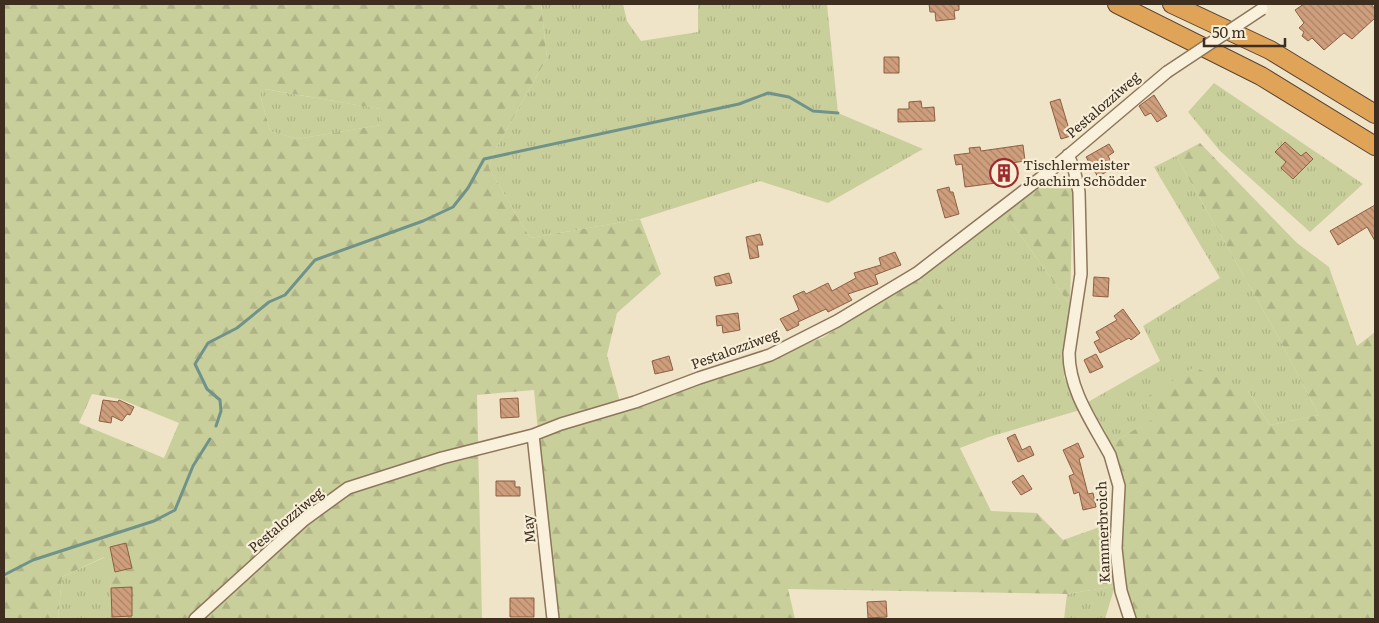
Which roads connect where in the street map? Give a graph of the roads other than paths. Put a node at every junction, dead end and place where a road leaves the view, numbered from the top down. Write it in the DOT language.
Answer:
graph roads {
  1 [pos="1118,4"];
  2 [pos="1172,4"];
  3 [pos="1266,6"];
  4 [pos="1375,114"];
  5 [pos="1375,146"];
  6 [pos="1068,155"];
  7 [pos="534,435"];
  8 [pos="195,619"];
  9 [pos="553,619"];
  10 [pos="1130,619"];
  1 -- 5 [label="highway"];
  2 -- 4 [label="highway"];
  3 -- 6 [label="street, Pestalozziweg, bridge"];
  6 -- 7 [label="street, Pestalozziweg"];
  6 -- 10 [label="street, Kammerbroich"];
  7 -- 8 [label="street, Pestalozziweg"];
  7 -- 9 [label="street, May"];
}
